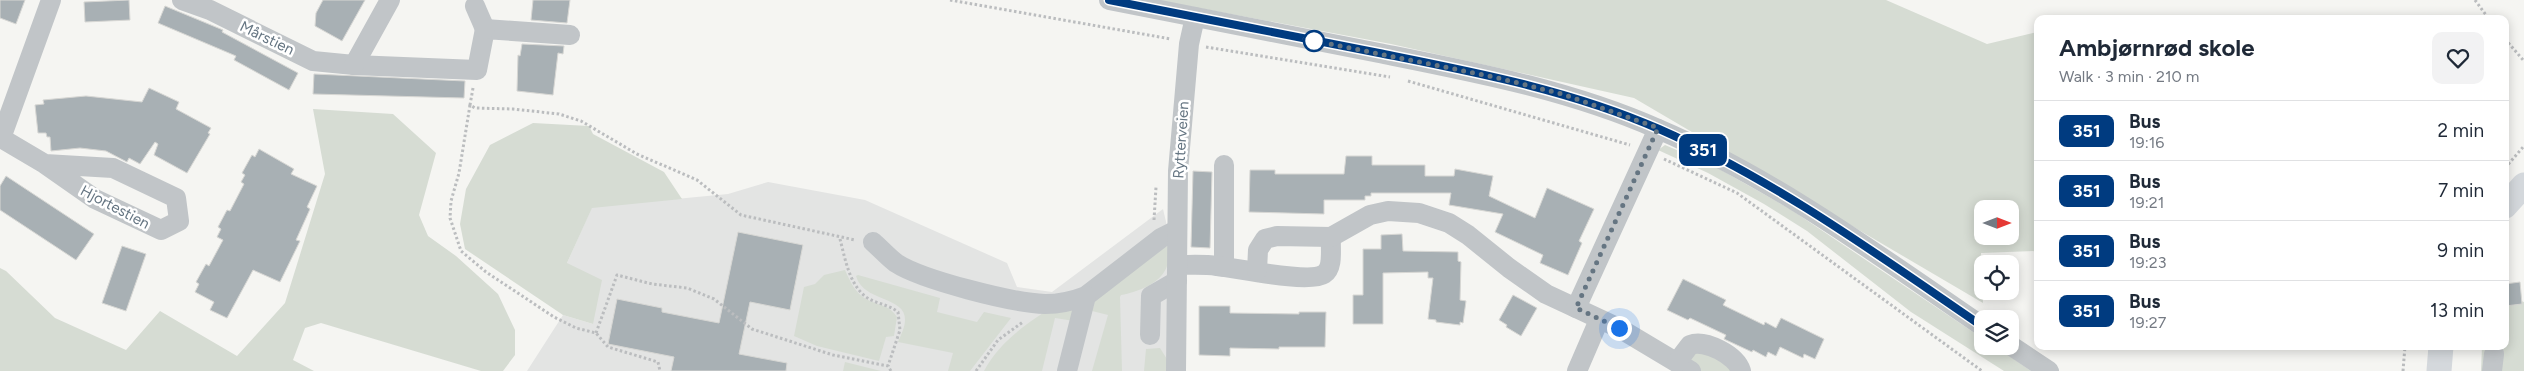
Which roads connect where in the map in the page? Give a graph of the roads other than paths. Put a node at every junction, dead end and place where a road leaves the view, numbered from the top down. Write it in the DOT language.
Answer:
graph roads {
  1 [pos="51,0"];
  2 [pos="182,0"];
  3 [pos="390,0"];
  4 [pos="1109,0"];
  5 [pos="474,6"];
  6 [pos="1195,17"];
  7 [pos="485,29"];
  8 [pos="570,35"];
  9 [pos="354,66"];
  10 [pos="1658,128"];
  11 [pos="1,138"];
  12 [pos="45,164"];
  13 [pos="1224,165"];
  14 [pos="2524,185"];
  15 [pos="2509,202"];
  16 [pos="1178,230"];
  17 [pos="1331,237"];
  18 [pos="873,242"];
  19 [pos="1224,267"];
  20 [pos="1256,271"];
  21 [pos="1178,273"];
  22 [pos="1086,296"];
  23 [pos="1576,308"];
  24 [pos="1599,320"];
  25 [pos="1974,321"];
  26 [pos="1150,335"];
  27 [pos="2441,350"];
  28 [pos="2019,351"];
  29 [pos="1684,367"];
  30 [pos="1067,371"];
  31 [pos="1176,371"];
  32 [pos="1577,371"];
  33 [pos="1741,371"];
  34 [pos="2049,371"];
  35 [pos="2439,371"];
  1 -- 11 [label="street, Hjortestien"];
  2 -- 9 [label="street, Mårstien"];
  3 -- 9 [label="street"];
  4 -- 6 [label="street"];
  5 -- 7 [label="street"];
  6 -- 10 [label="street"];
  6 -- 16 [label="street, Rytterveien"];
  7 -- 8 [label="street"];
  7 -- 9 [label="street, Mårstien"];
  10 -- 23 [label="street"];
  10 -- 25 [label="street"];
  11 -- 12 [label="street, Hjortestien"];
  12 -- 12 [label="street, Hjortestien"];
  13 -- 19 [label="street"];
  14 -- 15 [label="main road"];
  16 -- 21 [label="street, Rytterveien"];
  16 -- 22 [label="street"];
  17 -- 20 [label="street"];
  17 -- 20 [label="street"];
  17 -- 23 [label="street"];
  18 -- 22 [label="street"];
  19 -- 20 [label="street"];
  19 -- 21 [label="street"];
  21 -- 26 [label="street"];
  21 -- 31 [label="street, Rytterveien"];
  22 -- 30 [label="street"];
  23 -- 24 [label="street"];
  24 -- 29 [label="street"];
  24 -- 32 [label="street"];
  27 -- 35 [label="main road"];
  28 -- 34 [label="street"];
  29 -- 33 [label="street"];
}
